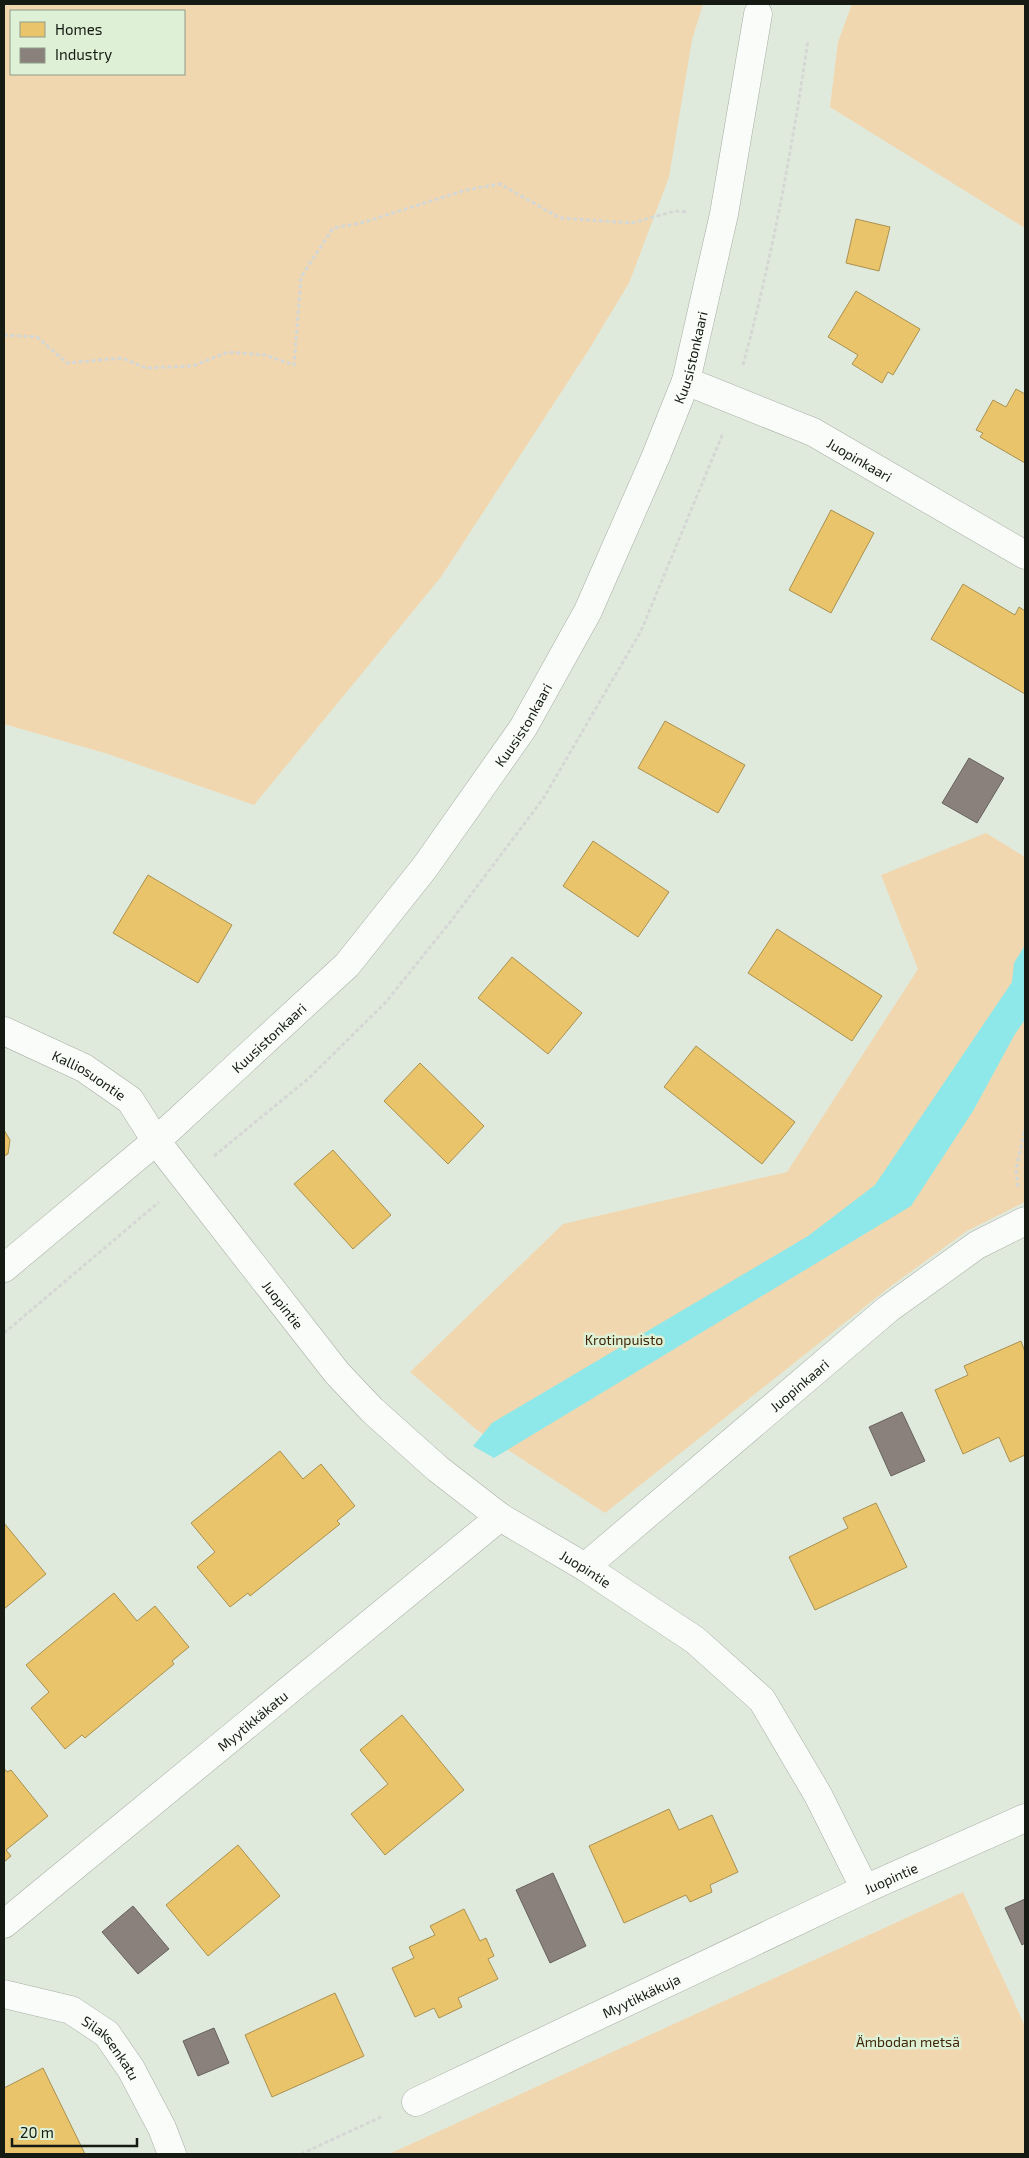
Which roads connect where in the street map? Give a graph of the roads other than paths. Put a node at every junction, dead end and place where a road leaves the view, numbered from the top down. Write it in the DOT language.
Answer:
graph roads {
  1 [pos="758,14"];
  2 [pos="686,381"];
  3 [pos="1025,556"];
  4 [pos="4,1031"];
  5 [pos="156,1141"];
  6 [pos="1025,1221"];
  7 [pos="4,1268"];
  8 [pos="500,1517"];
  9 [pos="585,1567"];
  10 [pos="1025,1818"];
  11 [pos="865,1889"];
  12 [pos="4,1924"];
  13 [pos="4,1994"];
  14 [pos="416,2102"];
  15 [pos="172,2154"];
  1 -- 2 [label="street, Kuusistonkaari"];
  2 -- 3 [label="street, Juopinkaari"];
  2 -- 5 [label="street, Kuusistonkaari"];
  4 -- 5 [label="street, Kalliosuontie"];
  5 -- 7 [label="street, Kuusistonkaari"];
  5 -- 8 [label="street, Juopintie"];
  6 -- 9 [label="street, Juopinkaari"];
  8 -- 9 [label="street, Juopintie"];
  8 -- 12 [label="street, Myytikkäkatu"];
  9 -- 11 [label="street, Juopintie"];
  10 -- 11 [label="street, Juopintie"];
  11 -- 14 [label="street, Myytikkäkuja"];
  13 -- 15 [label="street, Silaksenkatu"];
}
